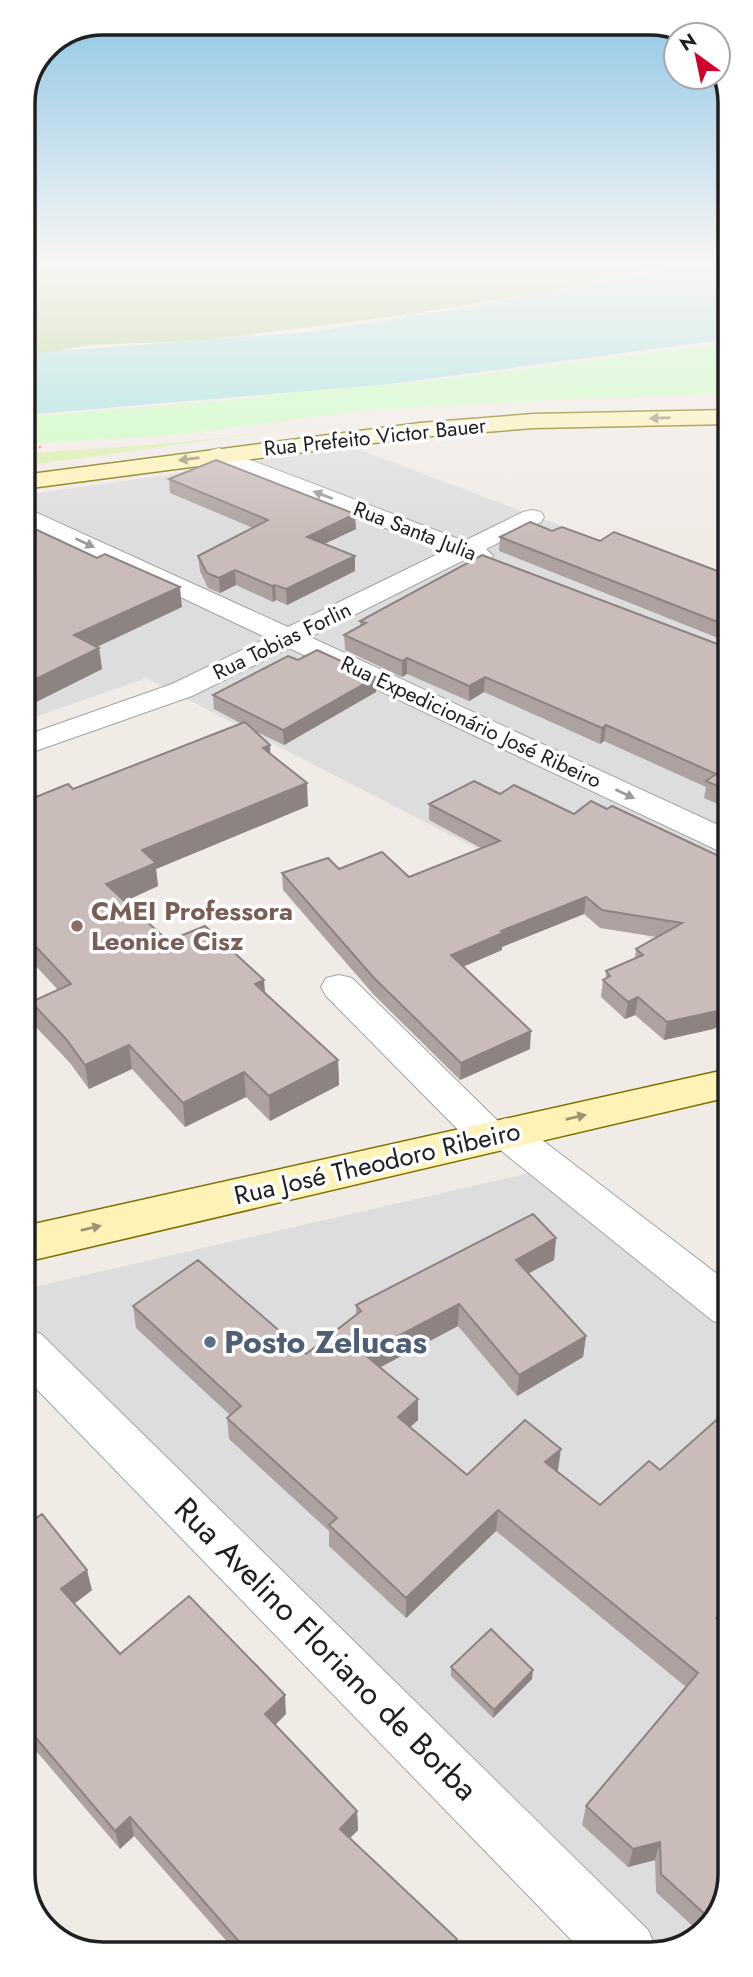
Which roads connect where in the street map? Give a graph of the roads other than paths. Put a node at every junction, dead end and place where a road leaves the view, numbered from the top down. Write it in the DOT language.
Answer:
graph roads {
  1 [pos="718,416"];
  2 [pos="219,455"];
  3 [pos="35,480"];
  4 [pos="532,517"];
  5 [pos="35,520"];
  6 [pos="466,550"];
  7 [pos="503,565"];
  8 [pos="290,638"];
  9 [pos="35,742"];
  10 [pos="718,838"];
  11 [pos="339,987"];
  12 [pos="718,1085"];
  13 [pos="498,1135"];
  14 [pos="35,1242"];
  15 [pos="718,1300"];
  16 [pos="35,1357"];
  17 [pos="616,1942"];
  1 -- 2 [label="main road, Rua Prefeito Victor Bauer, one-way"];
  2 -- 3 [label="main road, Rua Prefeito Victor Bauer, one-way"];
  6 -- 2 [label="street, Rua Santa Julia, one-way"];
  4 -- 6 [label="street, Rua Tobias Forlin"];
  5 -- 8 [label="street, Rua Expedicionário José Ribeiro, one-way"];
  6 -- 7 [label="street, Rua Santa Julia"];
  6 -- 8 [label="street, Rua Tobias Forlin"];
  8 -- 9 [label="street, Rua Tobias Forlin"];
  8 -- 10 [label="street, Rua Expedicionário José Ribeiro, one-way"];
  11 -- 13 [label="street"];
  13 -- 12 [label="main road, Rua José Theodoro Ribeiro, one-way"];
  14 -- 13 [label="main road, Rua José Theodoro Ribeiro, one-way"];
  13 -- 15 [label="street"];
  16 -- 17 [label="street, Rua Avelino Floriano de Borba"];
}
